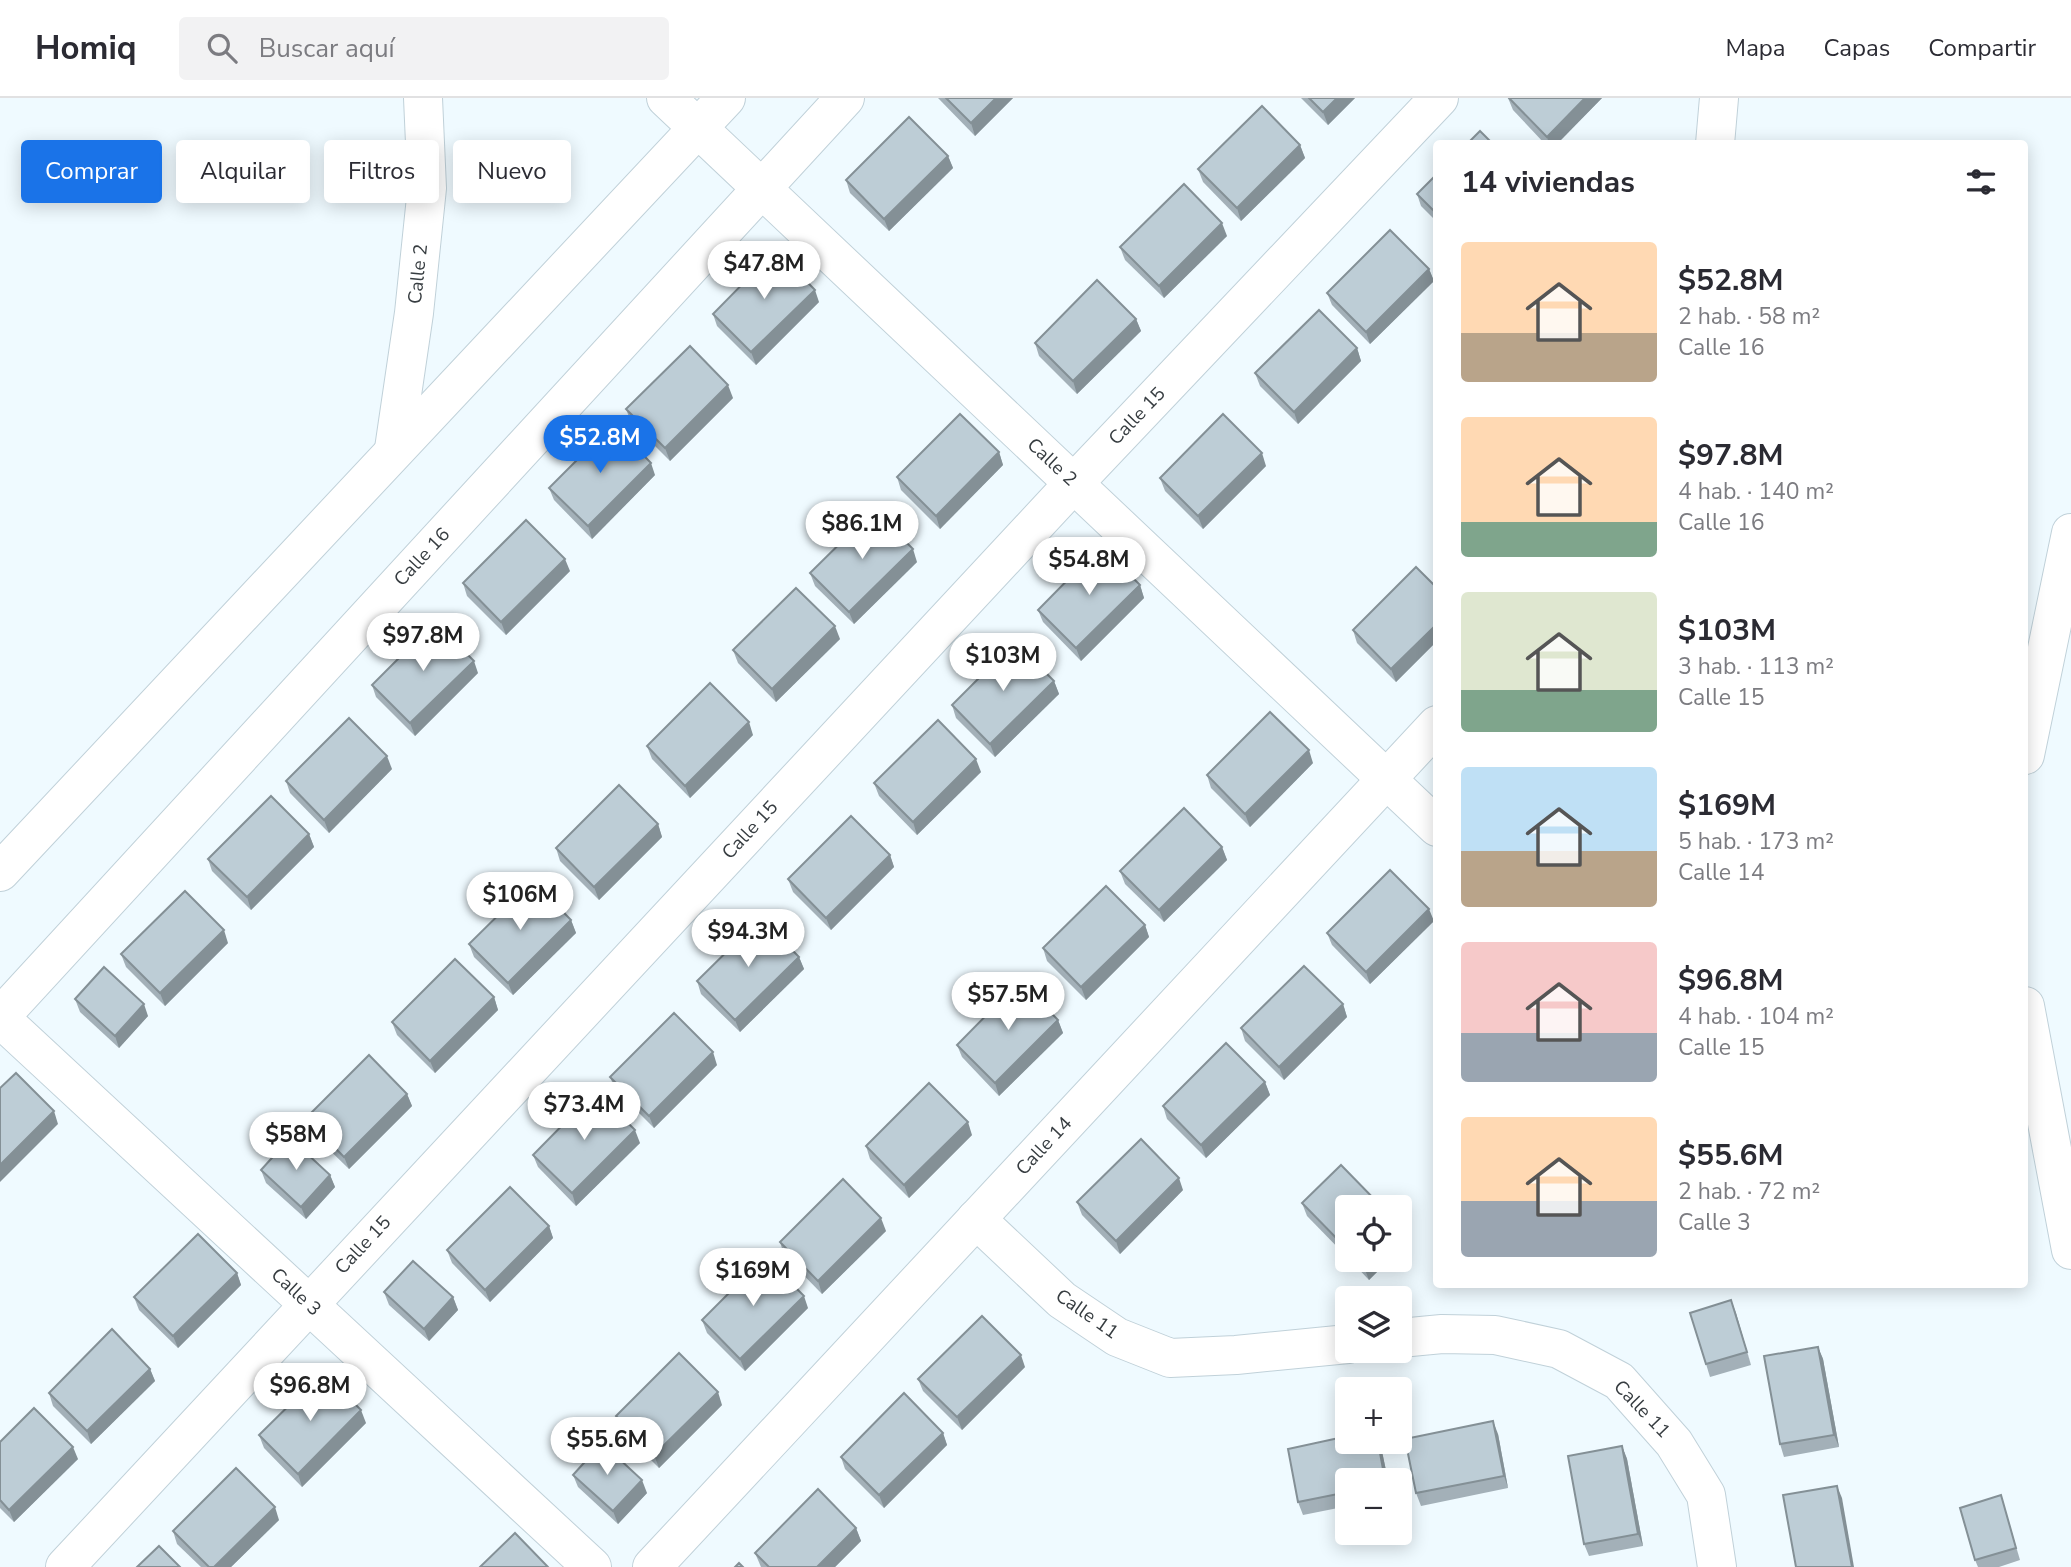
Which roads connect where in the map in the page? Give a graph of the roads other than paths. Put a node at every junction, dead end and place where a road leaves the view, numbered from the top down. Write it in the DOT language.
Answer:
graph roads {
  1 [pos="424,98"];
  2 [pos="666,98"];
  3 [pos="726,98"];
  4 [pos="845,98"];
  5 [pos="1439,98"];
  6 [pos="1719,98"];
  7 [pos="698,127"];
  8 [pos="1715,140"];
  9 [pos="760,190"];
  10 [pos="394,449"];
  11 [pos="1074,483"];
  12 [pos="2071,533"];
  13 [pos="1433,730"];
  14 [pos="2028,741"];
  15 [pos="1386,780"];
  16 [pos="1433,823"];
  17 [pos="0,872"];
  18 [pos="0,1018"];
  19 [pos="2028,1021"];
  20 [pos="2048,1123"];
  21 [pos="976,1219"];
  22 [pos="2071,1250"];
  23 [pos="309,1304"];
  24 [pos="1412,1337"];
  25 [pos="1335,1345"];
  26 [pos="65,1567"];
  27 [pos="592,1567"];
  28 [pos="652,1567"];
  29 [pos="1717,1567"];
  1 -- 10 [label="street, Calle 2"];
  2 -- 7 [label="street, Calle 2"];
  3 -- 7 [label="street"];
  4 -- 9 [label="street, Calle 16"];
  5 -- 11 [label="street, Calle 15"];
  6 -- 8 [label="street"];
  7 -- 9 [label="street, Calle 2"];
  7 -- 10 [label="street"];
  9 -- 11 [label="street, Calle 2"];
  9 -- 18 [label="street, Calle 16"];
  10 -- 17 [label="street"];
  11 -- 15 [label="street, Calle 2"];
  11 -- 23 [label="street, Calle 15"];
  12 -- 14 [label="street"];
  13 -- 15 [label="street, Calle 14"];
  15 -- 16 [label="street, Calle 2"];
  15 -- 21 [label="street, Calle 14"];
  18 -- 23 [label="street, Calle 3"];
  19 -- 20 [label="street"];
  20 -- 22 [label="street"];
  21 -- 25 [label="street, Calle 11"];
  21 -- 28 [label="street, Calle 14"];
  23 -- 26 [label="street, Calle 15"];
  23 -- 27 [label="street, Calle 3"];
  24 -- 29 [label="street, Calle 11"];
}
